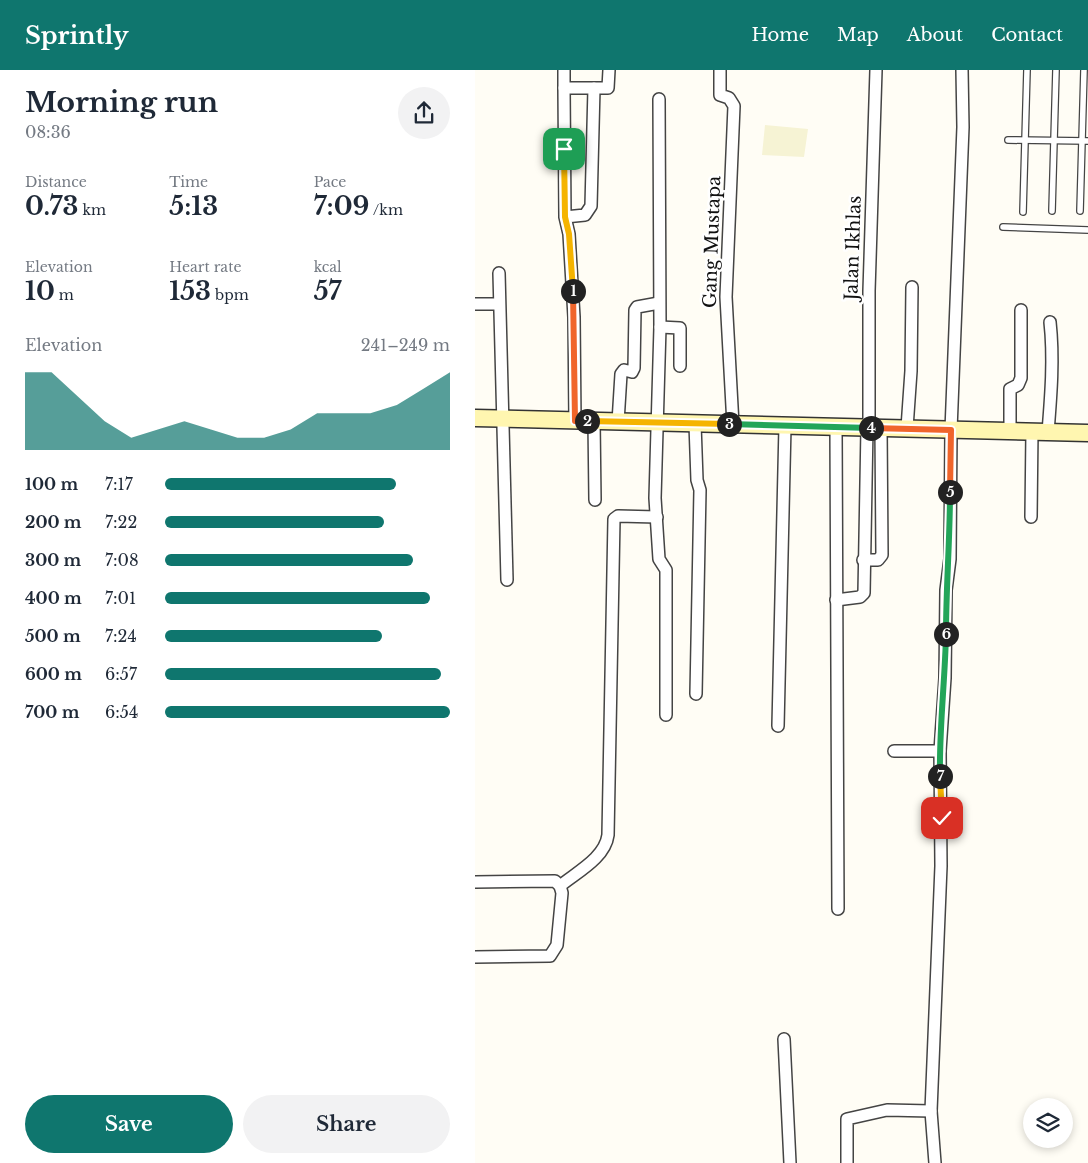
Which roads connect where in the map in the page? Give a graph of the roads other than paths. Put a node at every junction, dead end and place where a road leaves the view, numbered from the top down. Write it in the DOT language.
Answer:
graph roads {
  1 [pos="564,70"];
  2 [pos="609,70"];
  3 [pos="721,70"];
  4 [pos="876,70"];
  5 [pos="962,70"];
  6 [pos="1027,70"];
  7 [pos="1056,70"];
  8 [pos="1084,70"];
  9 [pos="564,88"];
  10 [pos="594,88"];
  11 [pos="659,99"];
  12 [pos="1026,139"];
  13 [pos="1008,140"];
  14 [pos="1054,141"];
  15 [pos="1085,141"];
  16 [pos="1052,211"];
  17 [pos="1080,211"];
  18 [pos="1023,212"];
  19 [pos="565,217"];
  20 [pos="1003,227"];
  21 [pos="1088,230"];
  22 [pos="499,273"];
  23 [pos="912,287"];
  24 [pos="659,303"];
  25 [pos="475,304"];
  26 [pos="499,304"];
  27 [pos="1021,310"];
  28 [pos="1049,322"];
  29 [pos="660,327"];
  30 [pos="680,366"];
  31 [pos="475,418"];
  32 [pos="503,419"];
  33 [pos="575,421"];
  34 [pos="594,421"];
  35 [pos="618,422"];
  36 [pos="658,423"];
  37 [pos="695,424"];
  38 [pos="733,424"];
  39 [pos="785,426"];
  40 [pos="836,427"];
  41 [pos="872,428"];
  42 [pos="907,428"];
  43 [pos="951,430"];
  44 [pos="1010,431"];
  45 [pos="1040,432"];
  46 [pos="1088,433"];
  47 [pos="595,500"];
  48 [pos="657,517"];
  49 [pos="1031,517"];
  50 [pos="863,560"];
  51 [pos="507,580"];
  52 [pos="836,600"];
  53 [pos="696,694"];
  54 [pos="666,715"];
  55 [pos="778,726"];
  56 [pos="894,751"];
  57 [pos="939,751"];
  58 [pos="475,882"];
  59 [pos="560,886"];
  60 [pos="839,909"];
  61 [pos="475,957"];
  62 [pos="784,1039"];
  63 [pos="931,1112"];
  64 [pos="790,1163"];
  65 [pos="847,1163"];
  66 [pos="935,1163"];
  1 -- 9 [label="street"];
  2 -- 10 [label="street"];
  3 -- 38 [label="street, Gang Mustapa"];
  4 -- 41 [label="street, Jalan Ikhlas"];
  5 -- 43 [label="street"];
  6 -- 12 [label="lane"];
  7 -- 14 [label="lane"];
  8 -- 15 [label="lane"];
  9 -- 10 [label="street"];
  9 -- 19 [label="street"];
  10 -- 19 [label="street"];
  11 -- 24 [label="street"];
  12 -- 13 [label="lane"];
  12 -- 14 [label="lane"];
  12 -- 18 [label="lane"];
  14 -- 15 [label="lane"];
  14 -- 16 [label="lane"];
  15 -- 17 [label="lane"];
  19 -- 33 [label="street"];
  20 -- 21 [label="lane"];
  22 -- 26 [label="street"];
  23 -- 42 [label="street"];
  24 -- 29 [label="street"];
  24 -- 35 [label="street"];
  25 -- 26 [label="street"];
  26 -- 32 [label="street"];
  27 -- 44 [label="street"];
  28 -- 45 [label="street"];
  29 -- 30 [label="street"];
  29 -- 36 [label="street"];
  31 -- 32 [label="street"];
  32 -- 33 [label="street"];
  32 -- 51 [label="street"];
  33 -- 34 [label="street"];
  34 -- 35 [label="street"];
  34 -- 47 [label="street"];
  35 -- 36 [label="street"];
  36 -- 37 [label="street"];
  36 -- 48 [label="street"];
  37 -- 38 [label="street"];
  37 -- 53 [label="street"];
  38 -- 39 [label="street"];
  39 -- 40 [label="street"];
  39 -- 55 [label="street"];
  40 -- 41 [label="street"];
  40 -- 52 [label="street"];
  41 -- 42 [label="street"];
  41 -- 50 [label="street"];
  41 -- 50 [label="street"];
  42 -- 43 [label="street"];
  43 -- 44 [label="street"];
  43 -- 57 [label="street"];
  44 -- 45 [label="street"];
  45 -- 46 [label="street"];
  45 -- 49 [label="street"];
  48 -- 54 [label="street"];
  48 -- 59 [label="street"];
  50 -- 52 [label="street"];
  52 -- 60 [label="street"];
  56 -- 57 [label="street"];
  57 -- 63 [label="street"];
  58 -- 59 [label="street"];
  59 -- 61 [label="street"];
  62 -- 64 [label="street"];
  63 -- 65 [label="street"];
  63 -- 66 [label="street"];
}
